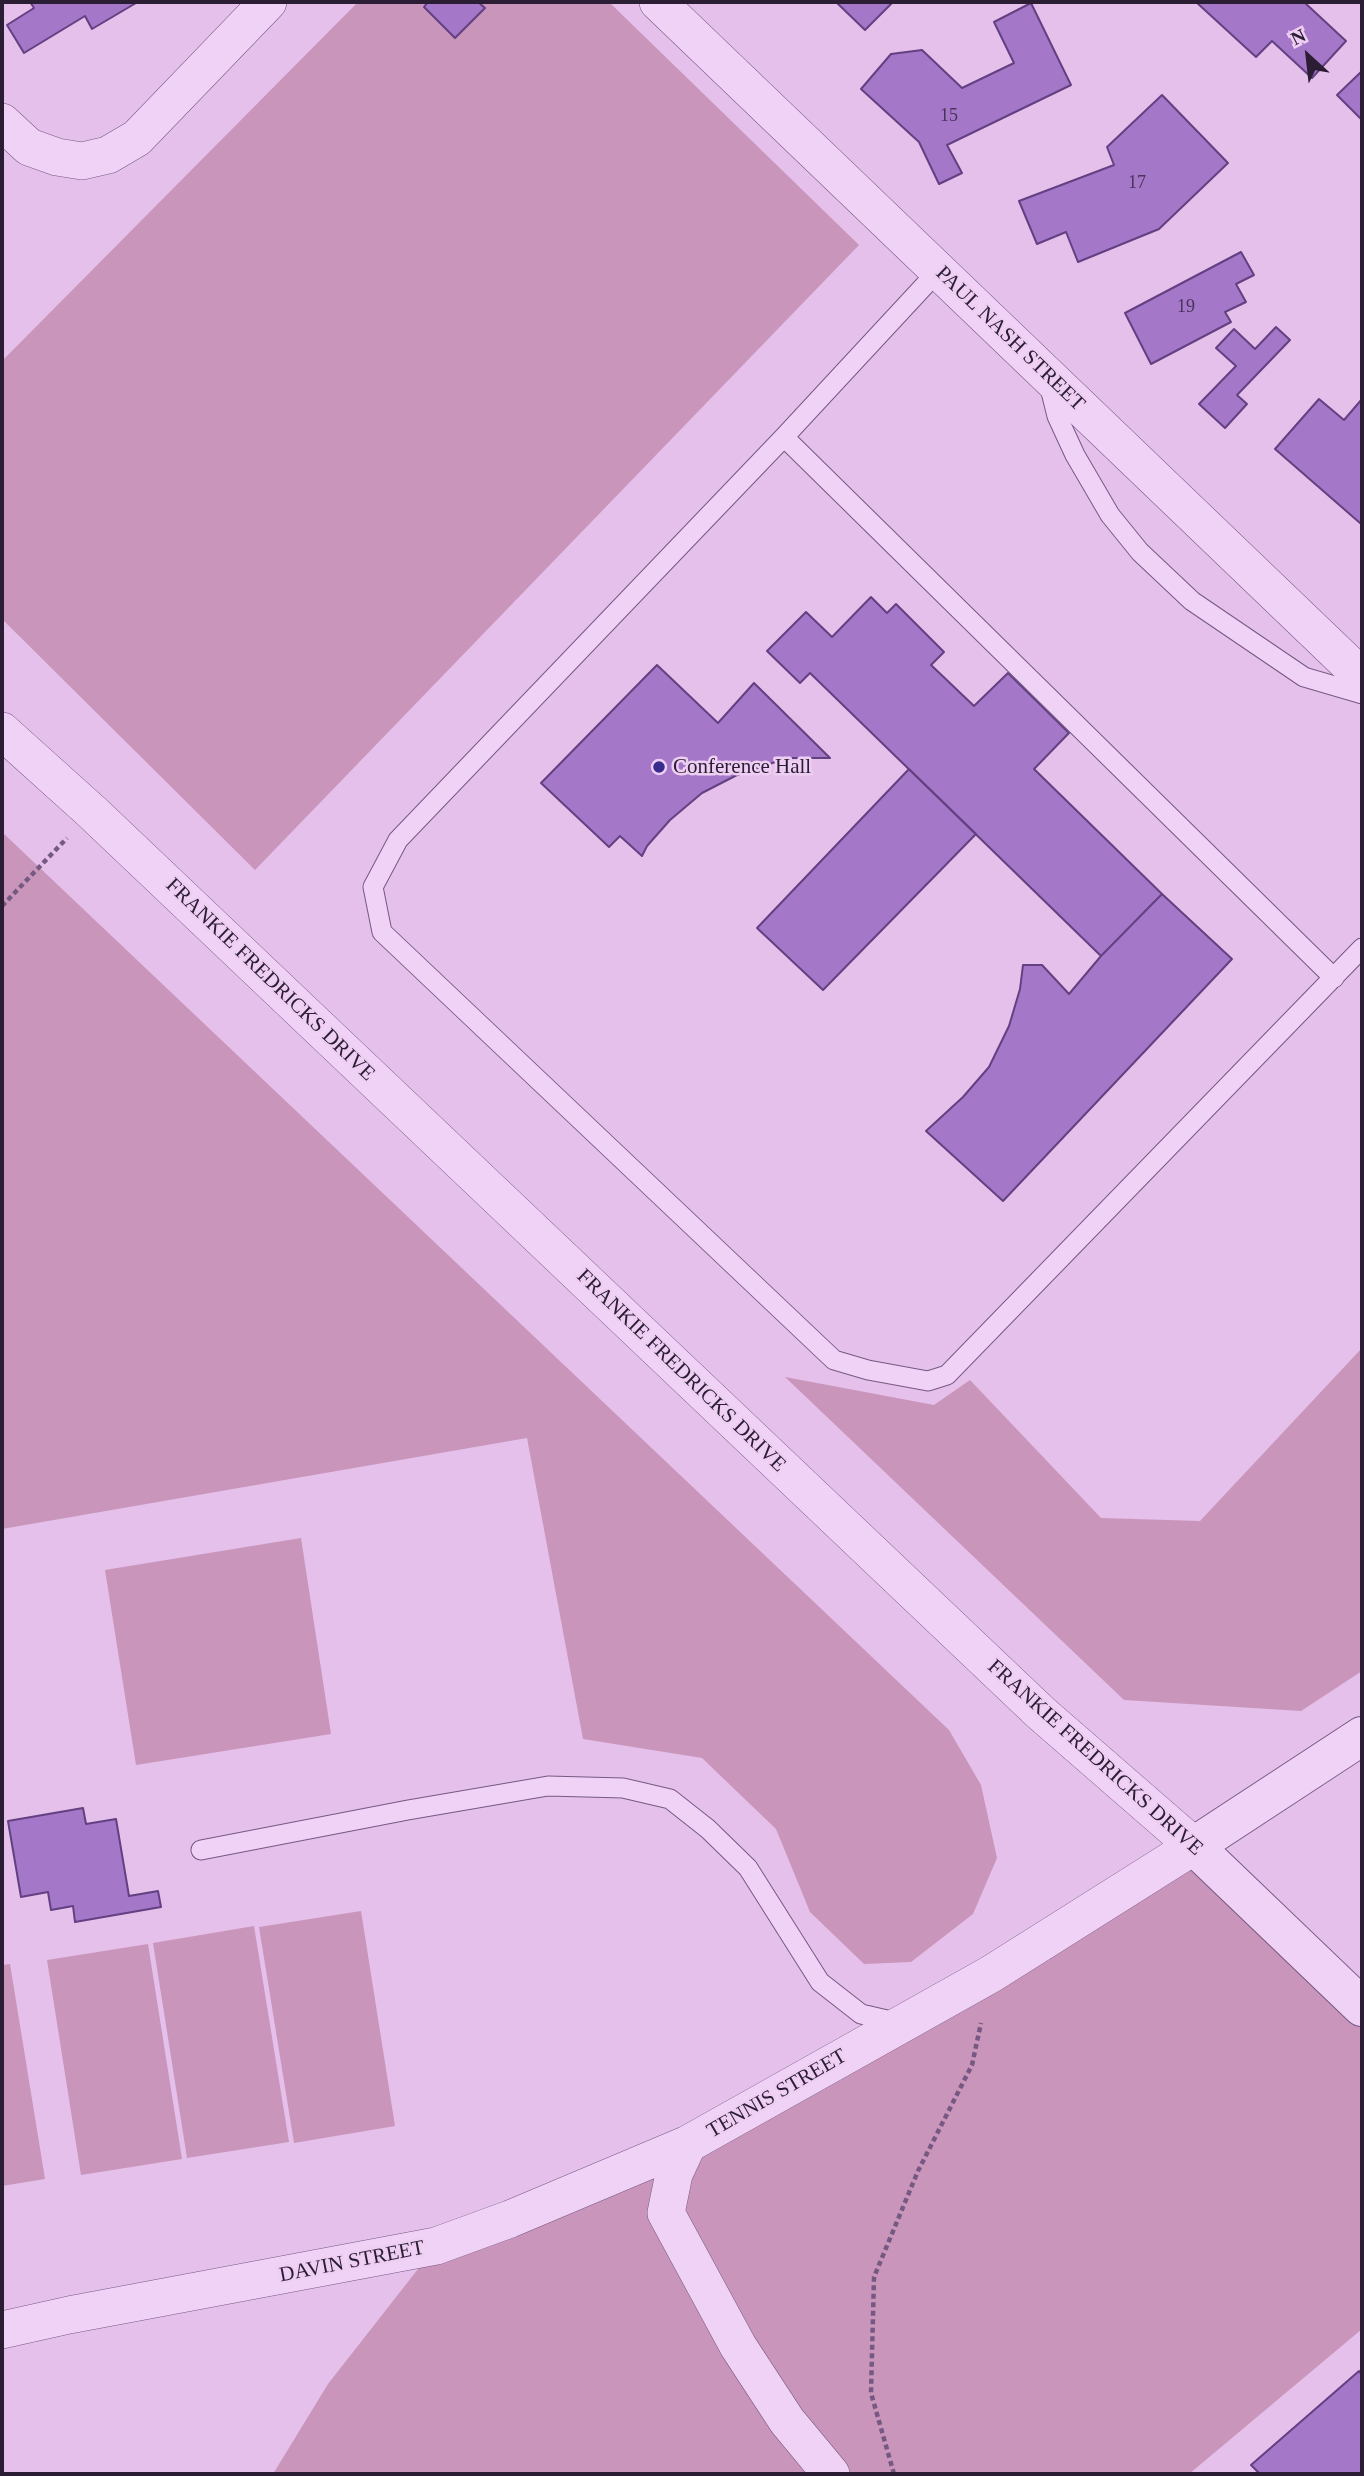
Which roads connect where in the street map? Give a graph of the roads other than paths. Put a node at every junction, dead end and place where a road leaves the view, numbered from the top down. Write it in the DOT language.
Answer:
graph roads {
  1 [pos="268,2"];
  2 [pos="658,2"];
  3 [pos="2,122"];
  4 [pos="938,271"];
  5 [pos="1048,376"];
  6 [pos="784,437"];
  7 [pos="1362,677"];
  8 [pos="1362,694"];
  9 [pos="2,731"];
  10 [pos="1362,948"];
  11 [pos="1334,978"];
  12 [pos="1362,1736"];
  13 [pos="1194,1846"];
  14 [pos="201,1850"];
  15 [pos="1362,2007"];
  16 [pos="901,2023"];
  17 [pos="688,2144"];
  18 [pos="2,2330"];
  19 [pos="831,2474"];
  1 -- 3 [label="street"];
  2 -- 4 [label="street, PAUL NASH STREET"];
  4 -- 5 [label="street, PAUL NASH STREET"];
  4 -- 6 [label="lane"];
  5 -- 7 [label="street, PAUL NASH STREET"];
  5 -- 8 [label="lane"];
  6 -- 11 [label="lane"];
  6 -- 11 [label="lane"];
  9 -- 13 [label="street, FRANKIE FREDRICKS DRIVE"];
  10 -- 11 [label="lane"];
  12 -- 13 [label="street"];
  13 -- 15 [label="street, FRANKIE FREDRICKS DRIVE"];
  13 -- 16 [label="street, TENNIS STREET"];
  14 -- 16 [label="lane"];
  16 -- 17 [label="street, TENNIS STREET"];
  17 -- 18 [label="street, DAVIN STREET"];
  17 -- 19 [label="street, TENNIS STREET"];
}
